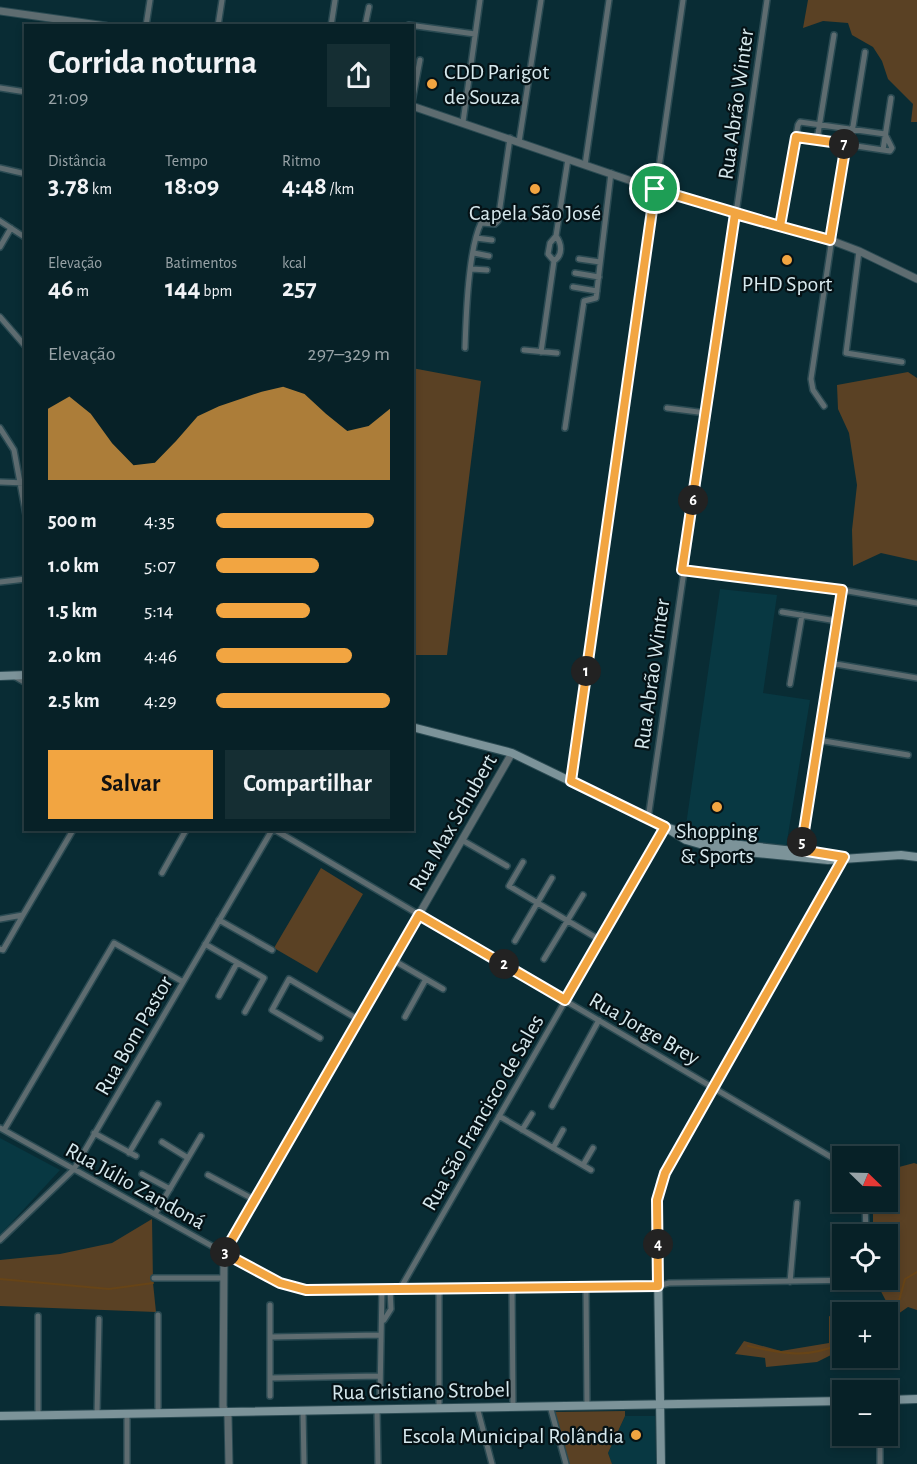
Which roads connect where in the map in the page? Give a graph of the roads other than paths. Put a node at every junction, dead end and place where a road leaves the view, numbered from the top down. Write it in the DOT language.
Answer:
graph roads {
  1 [pos="150,0"];
  2 [pos="222,0"];
  3 [pos="334,0"];
  4 [pos="480,0"];
  5 [pos="541,0"];
  6 [pos="609,0"];
  7 [pos="683,0"];
  8 [pos="767,0"];
  9 [pos="369,7"];
  10 [pos="0,11"];
  11 [pos="92,24"];
  12 [pos="146,24"];
  13 [pos="218,24"];
  14 [pos="331,24"];
  15 [pos="365,24"];
  16 [pos="414,26"];
  17 [pos="475,34"];
  18 [pos="834,35"];
  19 [pos="865,51"];
  20 [pos="420,60"];
  21 [pos="0,88"];
  22 [pos="24,92"];
  23 [pos="414,93"];
  24 [pos="891,98"];
  25 [pos="414,105"];
  26 [pos="464,122"];
  27 [pos="820,123"];
  28 [pos="853,128"];
  29 [pos="885,135"];
  30 [pos="796,137"];
  31 [pos="510,138"];
  32 [pos="817,140"];
  33 [pos="519,142"];
  34 [pos="848,145"];
  35 [pos="568,159"];
  36 [pos="585,165"];
  37 [pos="0,168"];
  38 [pos="611,173"];
  39 [pos="24,174"];
  40 [pos="655,189"];
  41 [pos="735,214"];
  42 [pos="0,220"];
  43 [pos="780,226"];
  44 [pos="11,228"];
  45 [pos="556,236"];
  46 [pos="24,237"];
  47 [pos="476,238"];
  48 [pos="492,240"];
  49 [pos="830,240"];
  50 [pos="0,247"];
  51 [pos="860,251"];
  52 [pos="474,254"];
  53 [pos="489,256"];
  54 [pos="579,259"];
  55 [pos="554,261"];
  56 [pos="600,262"];
  57 [pos="472,269"];
  58 [pos="487,270"];
  59 [pos="575,273"];
  60 [pos="599,277"];
  61 [pos="917,279"];
  62 [pos="573,287"];
  63 [pos="597,291"];
  64 [pos="0,317"];
  65 [pos="24,345"];
  66 [pos="465,348"];
  67 [pos="524,350"];
  68 [pos="541,352"];
  69 [pos="557,353"];
  70 [pos="902,362"];
  71 [pos="824,406"];
  72 [pos="667,408"];
  73 [pos="706,413"];
  74 [pos="0,428"];
  75 [pos="565,428"];
  76 [pos="0,482"];
  77 [pos="24,483"];
  78 [pos="682,570"];
  79 [pos="24,579"];
  80 [pos="0,582"];
  81 [pos="842,590"];
  82 [pos="917,603"];
  83 [pos="782,612"];
  84 [pos="802,615"];
  85 [pos="837,621"];
  86 [pos="830,663"];
  87 [pos="13,675"];
  88 [pos="24,675"];
  89 [pos="0,676"];
  90 [pos="917,678"];
  91 [pos="24,682"];
  92 [pos="790,684"];
  93 [pos="414,728"];
  94 [pos="818,740"];
  95 [pos="513,753"];
  96 [pos="908,755"];
  97 [pos="571,781"];
  98 [pos="648,819"];
  99 [pos="665,827"];
  100 [pos="72,831"];
  101 [pos="185,831"];
  102 [pos="272,831"];
  103 [pos="275,831"];
  104 [pos="462,840"];
  105 [pos="801,850"];
  106 [pos="844,857"];
  107 [pos="917,857"];
  108 [pos="523,862"];
  109 [pos="507,866"];
  110 [pos="162,873"];
  111 [pos="552,879"];
  112 [pos="583,895"];
  113 [pos="538,903"];
  114 [pos="23,915"];
  115 [pos="419,915"];
  116 [pos="0,919"];
  117 [pos="219,920"];
  118 [pos="568,921"];
  119 [pos="600,940"];
  120 [pos="515,941"];
  121 [pos="205,944"];
  122 [pos="0,949"];
  123 [pos="273,950"];
  124 [pos="544,959"];
  125 [pos="393,960"];
  126 [pos="237,963"];
  127 [pos="426,979"];
  128 [pos="183,982"];
  129 [pos="443,988"];
  130 [pos="219,996"];
  131 [pos="565,1000"];
  132 [pos="245,1012"];
  133 [pos="405,1017"];
  134 [pos="359,1020"];
  135 [pos="600,1020"];
  136 [pos="320,1038"];
  137 [pos="713,1088"];
  138 [pos="158,1104"];
  139 [pos="552,1106"];
  140 [pos="532,1113"];
  141 [pos="499,1116"];
  142 [pos="2,1129"];
  143 [pos="522,1130"];
  144 [pos="562,1130"];
  145 [pos="94,1133"];
  146 [pos="201,1136"];
  147 [pos="162,1142"];
  148 [pos="553,1148"];
  149 [pos="593,1148"];
  150 [pos="129,1153"];
  151 [pos="136,1156"];
  152 [pos="188,1158"];
  153 [pos="832,1158"];
  154 [pos="583,1165"];
  155 [pos="74,1169"];
  156 [pos="591,1170"];
  157 [pos="142,1174"];
  158 [pos="208,1175"];
  159 [pos="170,1189"];
  160 [pos="255,1200"];
  161 [pos="797,1203"];
  162 [pos="155,1214"];
  163 [pos="0,1240"];
  164 [pos="224,1253"];
  165 [pos="154,1278"];
  166 [pos="223,1278"];
  167 [pos="832,1281"];
  168 [pos="790,1282"];
  169 [pos="658,1286"];
  170 [pos="586,1287"];
  171 [pos="439,1288"];
  172 [pos="512,1288"];
  173 [pos="382,1289"];
  174 [pos="390,1289"];
  175 [pos="400,1289"];
  176 [pos="270,1305"];
  177 [pos="158,1315"];
  178 [pos="38,1316"];
  179 [pos="99,1319"];
  180 [pos="383,1322"];
  181 [pos="380,1335"];
  182 [pos="270,1337"];
  183 [pos="380,1376"];
  184 [pos="270,1378"];
  185 [pos="380,1394"];
  186 [pos="270,1396"];
  187 [pos="917,1399"];
  188 [pos="898,1400"];
  189 [pos="832,1401"];
  190 [pos="660,1404"];
  191 [pos="587,1405"];
  192 [pos="513,1406"];
  193 [pos="550,1406"];
  194 [pos="477,1407"];
  195 [pos="439,1408"];
  196 [pos="377,1409"];
  197 [pos="303,1410"];
  198 [pos="225,1411"];
  199 [pos="127,1413"];
  200 [pos="158,1413"];
  201 [pos="97,1414"];
  202 [pos="38,1415"];
  203 [pos="0,1416"];
  204 [pos="880,1446"];
  205 [pos="127,1464"];
  206 [pos="229,1464"];
  207 [pos="304,1464"];
  208 [pos="378,1464"];
  209 [pos="492,1464"];
  210 [pos="566,1464"];
  211 [pos="661,1464"];
  212 [pos="880,1464"];
  1 -- 12 [label="street"];
  2 -- 13 [label="street"];
  3 -- 14 [label="street"];
  4 -- 17 [label="street"];
  5 -- 33 [label="street"];
  6 -- 36 [label="street"];
  7 -- 40 [label="street"];
  8 -- 41 [label="street, Rua Abrão Winter"];
  9 -- 15 [label="street"];
  10 -- 11 [label="street"];
  16 -- 17 [label="street"];
  17 -- 26 [label="street"];
  18 -- 27 [label="street"];
  19 -- 28 [label="street"];
  20 -- 23 [label="street"];
  21 -- 22 [label="street"];
  24 -- 29 [label="street"];
  25 -- 26 [label="street"];
  26 -- 31 [label="street"];
  27 -- 28 [label="street"];
  27 -- 30 [label="street"];
  27 -- 32 [label="street"];
  28 -- 29 [label="street"];
  28 -- 34 [label="street"];
  29 -- 34 [label="street"];
  30 -- 32 [label="street"];
  30 -- 43 [label="street"];
  31 -- 33 [label="street"];
  31 -- 47 [label="street"];
  32 -- 34 [label="street"];
  33 -- 35 [label="street"];
  34 -- 49 [label="street"];
  35 -- 36 [label="street"];
  35 -- 45 [label="street"];
  36 -- 38 [label="street"];
  37 -- 39 [label="street"];
  38 -- 40 [label="street"];
  38 -- 56 [label="street"];
  40 -- 41 [label="street"];
  40 -- 97 [label="street"];
  41 -- 43 [label="street"];
  41 -- 73 [label="street, Rua Abrão Winter"];
  42 -- 44 [label="street"];
  43 -- 49 [label="street"];
  44 -- 46 [label="street"];
  44 -- 50 [label="street"];
  45 -- 55 [label="street"];
  45 -- 55 [label="street"];
  47 -- 48 [label="street"];
  47 -- 52 [label="street"];
  49 -- 51 [label="street"];
  49 -- 71 [label="street"];
  51 -- 61 [label="street"];
  51 -- 70 [label="street"];
  52 -- 53 [label="street"];
  52 -- 57 [label="street"];
  54 -- 56 [label="street"];
  55 -- 68 [label="street"];
  56 -- 60 [label="street"];
  57 -- 58 [label="street"];
  57 -- 66 [label="street"];
  59 -- 60 [label="street"];
  60 -- 63 [label="street"];
  62 -- 63 [label="street"];
  63 -- 75 [label="street"];
  64 -- 65 [label="street"];
  67 -- 68 [label="street"];
  68 -- 69 [label="street"];
  72 -- 73 [label="street"];
  73 -- 78 [label="street, Rua Abrão Winter"];
  74 -- 77 [label="street"];
  76 -- 77 [label="street"];
  78 -- 81 [label="street"];
  78 -- 98 [label="street, Rua Abrão Winter"];
  79 -- 80 [label="street"];
  81 -- 82 [label="street"];
  81 -- 85 [label="street"];
  83 -- 84 [label="street"];
  84 -- 85 [label="street"];
  84 -- 92 [label="street"];
  85 -- 86 [label="street"];
  86 -- 90 [label="street"];
  86 -- 94 [label="street"];
  87 -- 88 [label="main road"];
  87 -- 89 [label="main road"];
  87 -- 91 [label="street"];
  93 -- 95 [label="main road"];
  94 -- 96 [label="street"];
  94 -- 105 [label="street"];
  95 -- 97 [label="main road"];
  95 -- 104 [label="street, Rua Max Schubert"];
  97 -- 98 [label="main road"];
  98 -- 99 [label="main road"];
  99 -- 105 [label="main road"];
  99 -- 106 [label="main road"];
  99 -- 119 [label="street, Rua São Francisco de Sales"];
  100 -- 114 [label="street"];
  101 -- 110 [label="street"];
  102 -- 117 [label="street, Rua Bom Pastor"];
  103 -- 115 [label="street, Rua Jorge Brey"];
  104 -- 109 [label="street"];
  104 -- 115 [label="street, Rua Max Schubert"];
  105 -- 106 [label="main road"];
  106 -- 107 [label="main road"];
  106 -- 137 [label="main road"];
  108 -- 113 [label="street"];
  111 -- 113 [label="street"];
  112 -- 118 [label="street"];
  113 -- 118 [label="street"];
  113 -- 120 [label="street"];
  114 -- 116 [label="street"];
  114 -- 122 [label="street"];
  115 -- 125 [label="street, Rua Max Schubert"];
  115 -- 131 [label="street, Rua Jorge Brey"];
  117 -- 121 [label="street, Rua Bom Pastor"];
  117 -- 123 [label="street"];
  118 -- 119 [label="street"];
  118 -- 124 [label="street"];
  119 -- 131 [label="street, Rua São Francisco de Sales"];
  121 -- 126 [label="street"];
  121 -- 128 [label="street, Rua Bom Pastor"];
  125 -- 127 [label="street"];
  125 -- 134 [label="street, Rua Max Schubert"];
  126 -- 130 [label="street"];
  126 -- 132 [label="street"];
  127 -- 129 [label="street"];
  127 -- 133 [label="street"];
  128 -- 142 [label="street"];
  128 -- 145 [label="street, Rua Bom Pastor"];
  131 -- 135 [label="street, Rua Jorge Brey"];
  131 -- 141 [label="street, Rua São Francisco de Sales"];
  134 -- 136 [label="street"];
  134 -- 160 [label="street, Rua Max Schubert"];
  135 -- 137 [label="street, Rua Jorge Brey"];
  135 -- 139 [label="street"];
  137 -- 153 [label="street, Rua Jorge Brey"];
  137 -- 169 [label="main road"];
  138 -- 150 [label="street"];
  140 -- 143 [label="street"];
  141 -- 143 [label="street"];
  141 -- 175 [label="street, Rua São Francisco de Sales"];
  142 -- 155 [label="street, Rua Júlio Zandoná"];
  143 -- 148 [label="street"];
  144 -- 148 [label="street"];
  145 -- 150 [label="street"];
  145 -- 155 [label="street, Rua Bom Pastor"];
  146 -- 152 [label="street"];
  147 -- 152 [label="street"];
  148 -- 154 [label="street"];
  149 -- 154 [label="street"];
  150 -- 151 [label="street"];
  152 -- 159 [label="street"];
  154 -- 156 [label="street"];
  155 -- 162 [label="street, Rua Júlio Zandoná"];
  155 -- 163 [label="street, Rua Bom Pastor"];
  157 -- 159 [label="street"];
  158 -- 160 [label="street"];
  159 -- 162 [label="street"];
  160 -- 164 [label="street, Rua Max Schubert"];
  161 -- 168 [label="street"];
  162 -- 164 [label="street, Rua Júlio Zandoná"];
  164 -- 166 [label="street"];
  164 -- 173 [label="street, Rua Júlio Zandoná"];
  165 -- 166 [label="street"];
  166 -- 198 [label="street"];
  167 -- 168 [label="street, Rua Júlio Zandoná"];
  168 -- 169 [label="street, Rua Júlio Zandoná"];
  169 -- 170 [label="street, Rua Júlio Zandoná"];
  169 -- 190 [label="main road"];
  170 -- 172 [label="street, Rua Júlio Zandoná"];
  170 -- 191 [label="street"];
  171 -- 172 [label="street, Rua Júlio Zandoná"];
  171 -- 175 [label="street, Rua Júlio Zandoná"];
  171 -- 195 [label="street"];
  172 -- 192 [label="street"];
  173 -- 174 [label="street, Rua Júlio Zandoná"];
  173 -- 180 [label="street"];
  174 -- 175 [label="street, Rua Júlio Zandoná"];
  174 -- 180 [label="street"];
  176 -- 182 [label="street"];
  177 -- 200 [label="street"];
  178 -- 202 [label="street"];
  179 -- 201 [label="street"];
  180 -- 181 [label="street"];
  181 -- 182 [label="street"];
  181 -- 183 [label="street"];
  182 -- 184 [label="street"];
  183 -- 184 [label="street"];
  183 -- 185 [label="street"];
  184 -- 186 [label="street"];
  187 -- 188 [label="main road"];
  189 -- 190 [label="main road, Rua Cristiano Strobel"];
  190 -- 191 [label="main road, Rua Cristiano Strobel"];
  190 -- 211 [label="main road"];
  191 -- 193 [label="main road, Rua Cristiano Strobel"];
  192 -- 193 [label="main road, Rua Cristiano Strobel"];
  192 -- 194 [label="main road, Rua Cristiano Strobel"];
  193 -- 210 [label="street"];
  194 -- 195 [label="main road, Rua Cristiano Strobel"];
  194 -- 209 [label="street"];
  195 -- 196 [label="main road, Rua Cristiano Strobel"];
  196 -- 197 [label="main road, Rua Cristiano Strobel"];
  196 -- 208 [label="street"];
  197 -- 198 [label="main road, Rua Cristiano Strobel"];
  197 -- 207 [label="street"];
  198 -- 200 [label="main road, Rua Cristiano Strobel"];
  198 -- 206 [label="street"];
  199 -- 200 [label="main road, Rua Cristiano Strobel"];
  199 -- 201 [label="main road, Rua Cristiano Strobel"];
  199 -- 205 [label="street"];
  201 -- 202 [label="main road, Rua Cristiano Strobel"];
  202 -- 203 [label="main road, Rua Cristiano Strobel"];
  204 -- 212 [label="street"];
}
